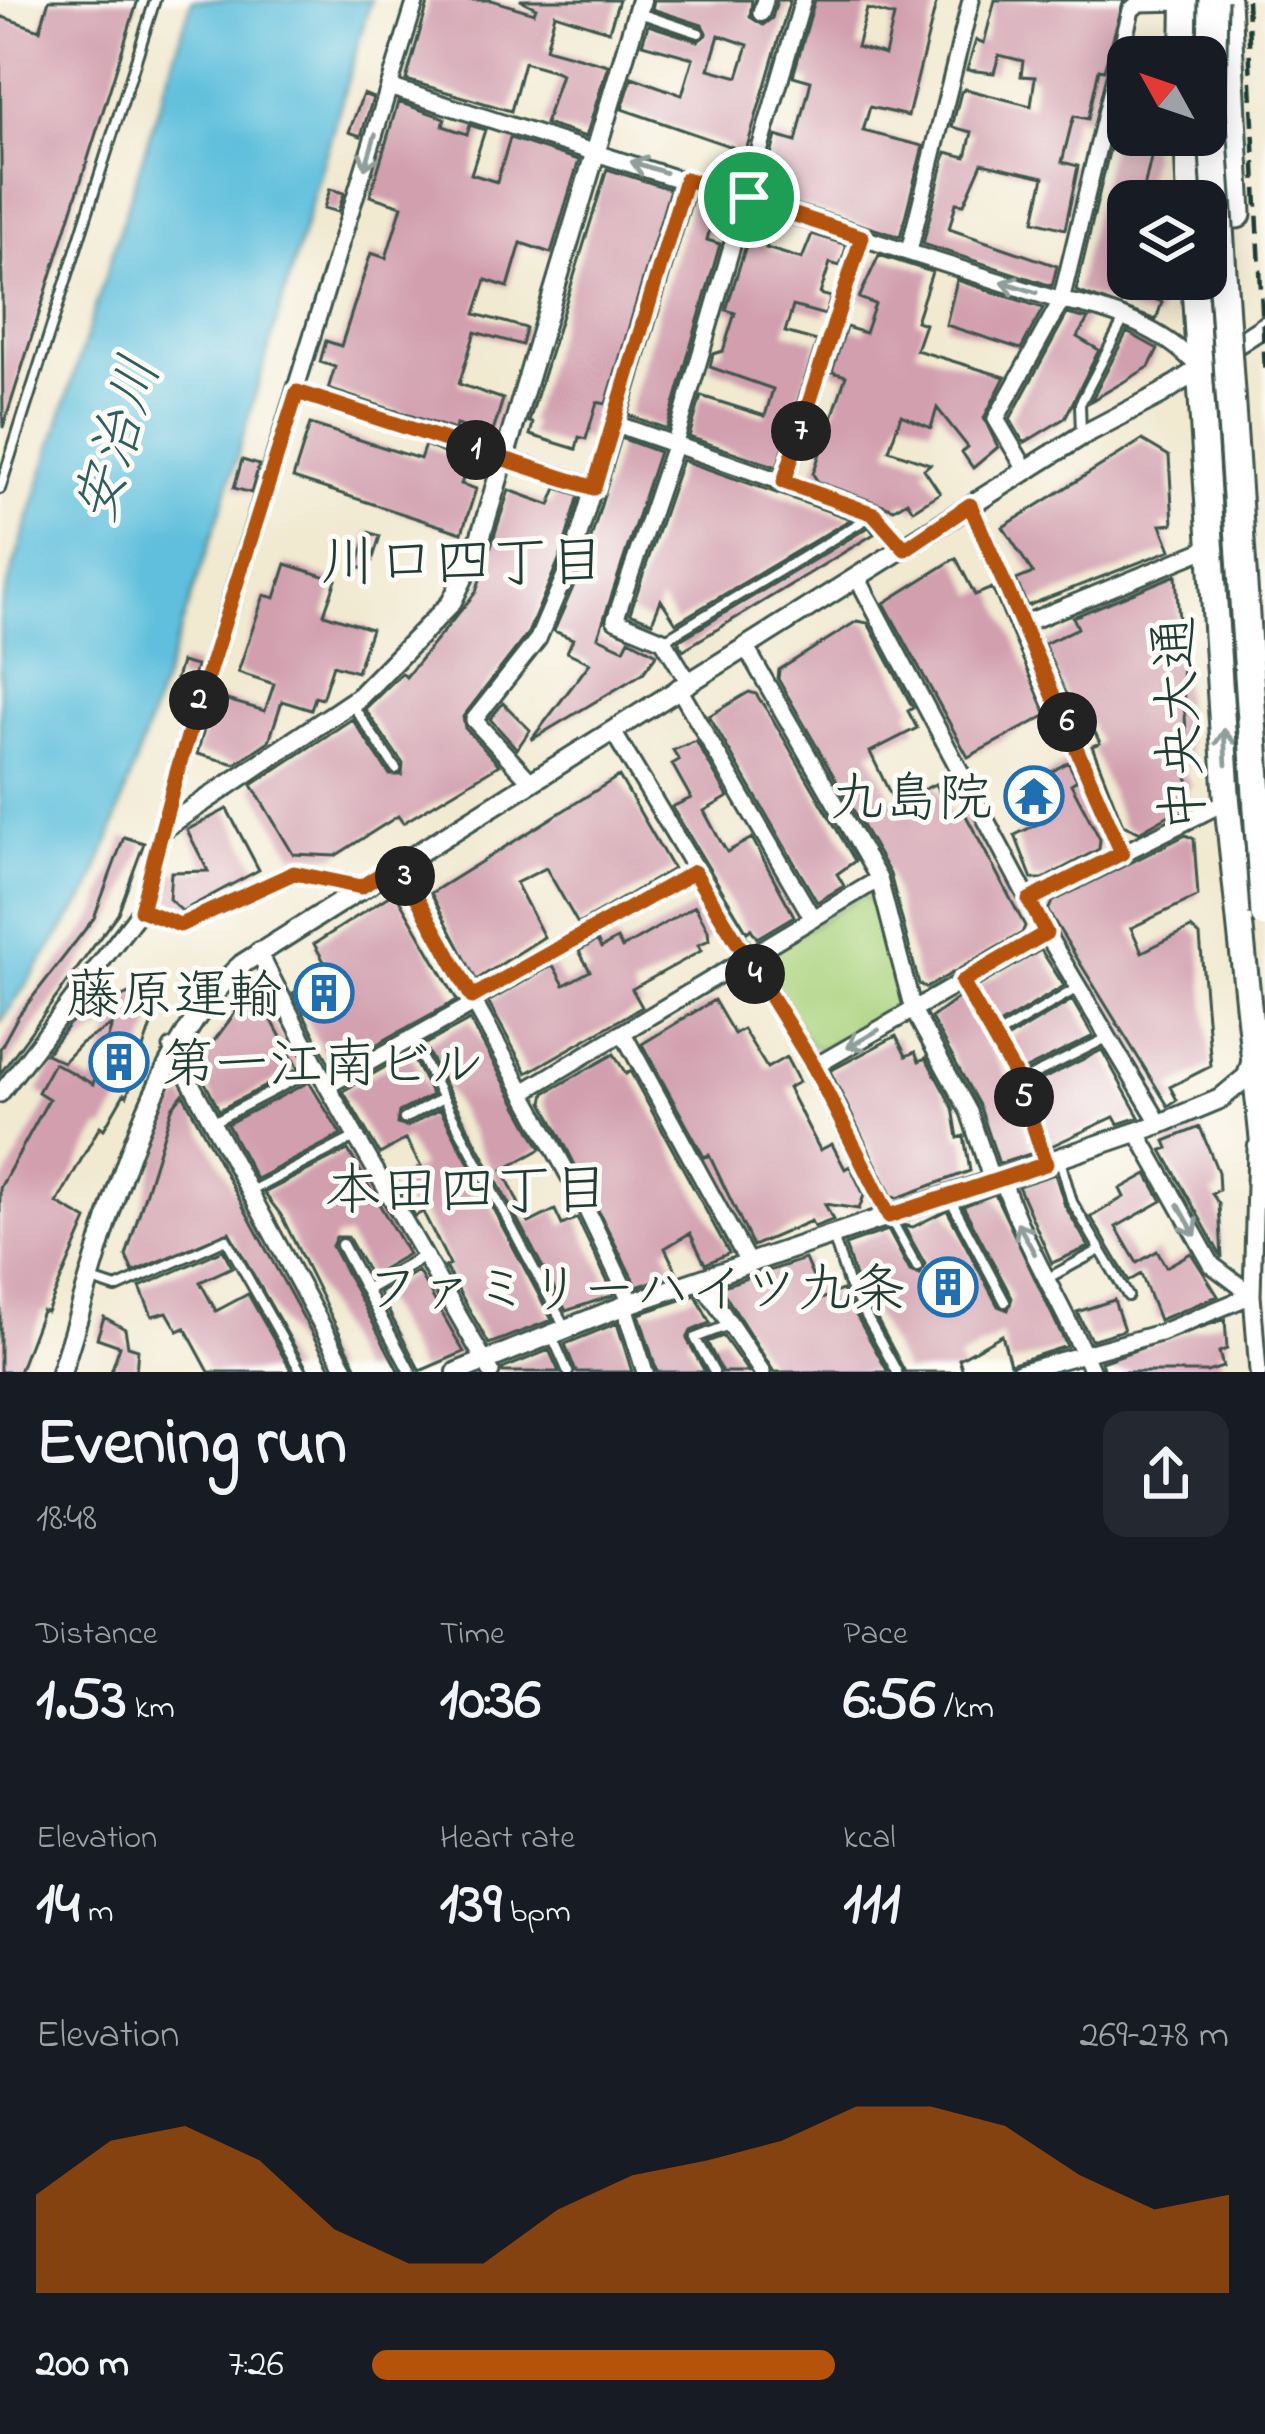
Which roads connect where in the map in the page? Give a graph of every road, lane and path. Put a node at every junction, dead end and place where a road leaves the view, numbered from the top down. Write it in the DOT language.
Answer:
graph roads {
  1 [pos="155,0"];
  2 [pos="416,0"];
  3 [pos="803,0"];
  4 [pos="971,0"];
  5 [pos="1226,0"];
  6 [pos="1194,1"];
  7 [pos="640,6"];
  8 [pos="699,33"];
  9 [pos="1188,36"];
  10 [pos="389,86"];
  11 [pos="598,150"];
  12 [pos="686,179"];
  13 [pos="749,197"];
  14 [pos="862,237"];
  15 [pos="909,251"];
  16 [pos="1195,300"];
  17 [pos="1061,301"];
  18 [pos="1124,320"];
  19 [pos="1265,326"];
  20 [pos="1199,368"];
  21 [pos="297,392"];
  22 [pos="613,423"];
  23 [pos="1081,436"];
  24 [pos="675,443"];
  25 [pos="505,460"];
  26 [pos="1027,470"];
  27 [pos="784,482"];
  28 [pos="594,488"];
  29 [pos="0,489"];
  30 [pos="970,505"];
  31 [pos="874,514"];
  32 [pos="1214,546"];
  33 [pos="905,549"];
  34 [pos="856,577"];
  35 [pos="1023,624"];
  36 [pos="663,640"];
  37 [pos="1265,642"];
  38 [pos="745,646"];
  39 [pos="683,684"];
  40 [pos="351,703"];
  41 [pos="612,730"];
  42 [pos="396,770"];
  43 [pos="530,781"];
  44 [pos="1227,801"];
  45 [pos="164,827"];
  46 [pos="1122,853"];
  47 [pos="398,863"];
  48 [pos="694,872"];
  49 [pos="879,879"];
  50 [pos="361,887"];
  51 [pos="1029,900"];
  52 [pos="141,910"];
  53 [pos="1265,914"];
  54 [pos="813,919"];
  55 [pos="1046,933"];
  56 [pos="258,951"];
  57 [pos="746,959"];
  58 [pos="962,982"];
  59 [pos="1079,987"];
  60 [pos="474,1000"];
  61 [pos="913,1010"];
  62 [pos="1265,1030"];
  63 [pos="624,1035"];
  64 [pos="994,1037"];
  65 [pos="1109,1037"];
  66 [pos="411,1039"];
  67 [pos="172,1048"];
  68 [pos="814,1067"];
  69 [pos="1259,1067"];
  70 [pos="318,1068"];
  71 [pos="1019,1082"];
  72 [pos="327,1086"];
  73 [pos="525,1091"];
  74 [pos="0,1094"];
  75 [pos="442,1097"];
  76 [pos="404,1119"];
  77 [pos="1258,1120"];
  78 [pos="212,1123"];
  79 [pos="1160,1124"];
  80 [pos="1137,1132"];
  81 [pos="356,1137"];
  82 [pos="1052,1161"];
  83 [pos="1265,1162"];
  84 [pos="997,1180"];
  85 [pos="248,1192"];
  86 [pos="949,1196"];
  87 [pos="889,1216"];
  88 [pos="833,1234"];
  89 [pos="343,1245"];
  90 [pos="1098,1251"];
  91 [pos="423,1257"];
  92 [pos="748,1262"];
  93 [pos="917,1268"];
  94 [pos="1048,1278"];
  95 [pos="92,1280"];
  96 [pos="701,1281"];
  97 [pos="367,1289"];
  98 [pos="1252,1294"];
  99 [pos="1128,1296"];
  100 [pos="1005,1302"];
  101 [pos="627,1304"];
  102 [pos="729,1325"];
  103 [pos="559,1331"];
  104 [pos="1085,1355"];
  105 [pos="487,1367"];
  106 [pos="61,1372"];
  107 [pos="301,1372"];
  108 [pos="347,1372"];
  109 [pos="410,1372"];
  110 [pos="457,1372"];
  111 [pos="568,1372"];
  112 [pos="645,1372"];
  113 [pos="714,1372"];
  114 [pos="762,1372"];
  115 [pos="897,1372"];
  116 [pos="1019,1372"];
  117 [pos="1092,1372"];
  118 [pos="1258,1372"];
  1 -- 29 [label="lane"];
  2 -- 10 [label="street"];
  3 -- 13 [label="street"];
  4 -- 15 [label="street"];
  5 -- 37 [label="highway"];
  6 -- 9 [label="main road"];
  6 -- 17 [label="street"];
  6 -- 53 [label="highway, bridge"];
  7 -- 8 [label="lane"];
  7 -- 11 [label="street"];
  10 -- 11 [label="street"];
  10 -- 21 [label="street, one-way"];
  12 -- 11 [label="street, one-way"];
  11 -- 25 [label="street"];
  12 -- 13 [label="street"];
  12 -- 22 [label="street"];
  13 -- 14 [label="street"];
  13 -- 24 [label="street"];
  14 -- 15 [label="street"];
  14 -- 27 [label="street"];
  17 -- 15 [label="street, one-way"];
  16 -- 20 [label="main road, 中央大通"];
  17 -- 18 [label="street"];
  17 -- 26 [label="street"];
  18 -- 20 [label="street"];
  18 -- 23 [label="lane"];
  19 -- 20 [label="street"];
  20 -- 23 [label="street"];
  20 -- 32 [label="main road, 中央大通"];
  21 -- 25 [label="street"];
  21 -- 45 [label="street"];
  22 -- 24 [label="street"];
  22 -- 28 [label="street"];
  23 -- 26 [label="street"];
  24 -- 27 [label="street"];
  24 -- 36 [label="street"];
  25 -- 28 [label="street"];
  25 -- 40 [label="street"];
  26 -- 30 [label="street"];
  27 -- 31 [label="street"];
  28 -- 43 [label="street"];
  30 -- 33 [label="street"];
  30 -- 35 [label="street"];
  31 -- 33 [label="street"];
  31 -- 36 [label="lane"];
  32 -- 35 [label="street"];
  44 -- 32 [label="main road, 中央大通, one-way"];
  33 -- 34 [label="street"];
  34 -- 38 [label="street"];
  34 -- 51 [label="street"];
  35 -- 46 [label="street"];
  36 -- 39 [label="street"];
  38 -- 39 [label="street"];
  38 -- 49 [label="street"];
  39 -- 41 [label="street"];
  39 -- 54 [label="street"];
  40 -- 42 [label="lane"];
  40 -- 45 [label="street"];
  41 -- 43 [label="street"];
  41 -- 48 [label="street"];
  43 -- 47 [label="street"];
  44 -- 46 [label="street"];
  44 -- 69 [label="main road, 中央大通"];
  45 -- 52 [label="street"];
  46 -- 51 [label="street"];
  47 -- 50 [label="street"];
  47 -- 60 [label="street"];
  48 -- 57 [label="street"];
  48 -- 60 [label="street"];
  49 -- 54 [label="street"];
  49 -- 61 [label="street"];
  50 -- 52 [label="street"];
  50 -- 56 [label="street"];
  51 -- 55 [label="street"];
  52 -- 74 [label="street"];
  54 -- 57 [label="street"];
  55 -- 58 [label="street"];
  55 -- 59 [label="street"];
  56 -- 67 [label="street"];
  56 -- 70 [label="street"];
  57 -- 63 [label="street"];
  57 -- 68 [label="street"];
  58 -- 61 [label="street"];
  58 -- 64 [label="lane"];
  59 -- 64 [label="lane"];
  59 -- 65 [label="street"];
  60 -- 66 [label="street"];
  60 -- 73 [label="street"];
  61 -- 68 [label="street, one-way"];
  61 -- 84 [label="street"];
  62 -- 69 [label="highway"];
  63 -- 73 [label="street"];
  63 -- 92 [label="street"];
  64 -- 71 [label="lane"];
  65 -- 71 [label="lane"];
  65 -- 79 [label="street"];
  66 -- 72 [label="street"];
  66 -- 75 [label="lane"];
  67 -- 78 [label="street"];
  67 -- 95 [label="street"];
  68 -- 87 [label="street"];
  69 -- 77 [label="main road, 中央大通"];
  69 -- 79 [label="street"];
  70 -- 72 [label="street"];
  70 -- 78 [label="lane"];
  71 -- 82 [label="lane"];
  72 -- 81 [label="street"];
  73 -- 101 [label="street"];
  75 -- 76 [label="lane"];
  75 -- 103 [label="lane"];
  77 -- 83 [label="main road, 中央大通"];
  77 -- 98 [label="street"];
  78 -- 85 [label="street"];
  79 -- 80 [label="street"];
  80 -- 82 [label="street"];
  80 -- 98 [label="street, one-way"];
  81 -- 85 [label="lane"];
  81 -- 91 [label="street"];
  82 -- 84 [label="street"];
  82 -- 90 [label="lane"];
  84 -- 86 [label="street"];
  94 -- 84 [label="street, one-way"];
  85 -- 108 [label="street"];
  86 -- 87 [label="street"];
  86 -- 100 [label="lane"];
  87 -- 88 [label="street"];
  87 -- 93 [label="lane"];
  88 -- 92 [label="street"];
  88 -- 115 [label="lane"];
  89 -- 97 [label="street"];
  90 -- 94 [label="lane"];
  90 -- 99 [label="lane"];
  91 -- 97 [label="street"];
  91 -- 105 [label="street"];
  92 -- 96 [label="street"];
  94 -- 104 [label="street"];
  95 -- 106 [label="street"];
  95 -- 107 [label="lane"];
  96 -- 101 [label="street"];
  96 -- 102 [label="street"];
  97 -- 109 [label="street"];
  98 -- 104 [label="street"];
  98 -- 118 [label="street"];
  101 -- 103 [label="street"];
  101 -- 112 [label="street"];
  102 -- 113 [label="lane"];
  102 -- 114 [label="street"];
  103 -- 105 [label="street"];
  103 -- 111 [label="lane"];
  104 -- 116 [label="street"];
  104 -- 117 [label="street"];
  105 -- 110 [label="street"];
}
